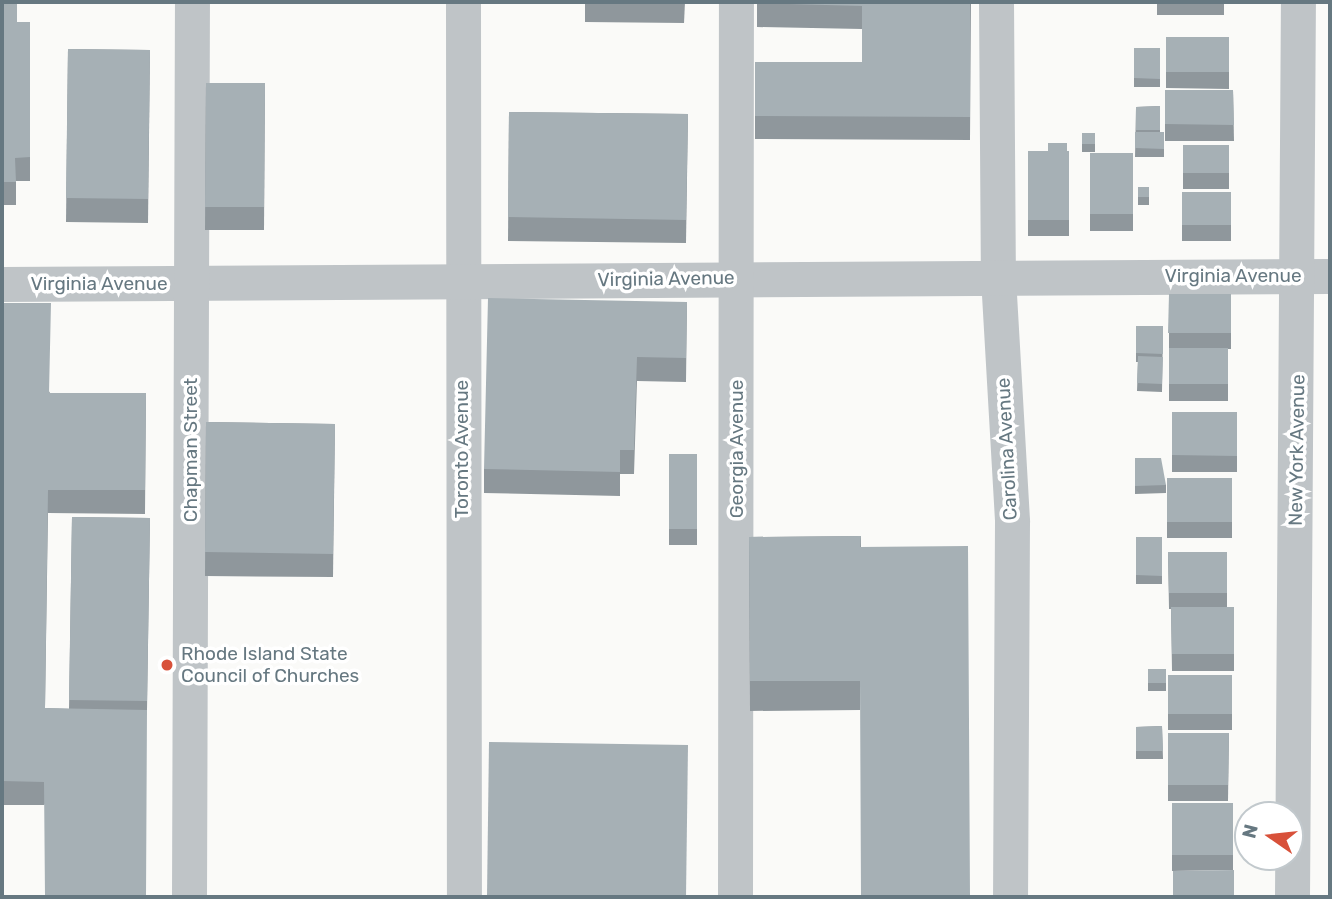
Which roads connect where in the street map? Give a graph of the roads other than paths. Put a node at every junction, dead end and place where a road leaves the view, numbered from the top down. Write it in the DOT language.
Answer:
graph roads {
  1 [pos="192,2"];
  2 [pos="463,2"];
  3 [pos="736,2"];
  4 [pos="996,2"];
  5 [pos="1298,2"];
  6 [pos="1315,276"];
  7 [pos="998,277"];
  8 [pos="737,278"];
  9 [pos="461,282"];
  10 [pos="2,284"];
  11 [pos="191,285"];
  12 [pos="189,897"];
  13 [pos="464,897"];
  14 [pos="735,897"];
  15 [pos="1010,897"];
  16 [pos="1292,897"];
  1 -- 11 [label="street, Chapman Street"];
  2 -- 9 [label="street, Toronto Avenue"];
  3 -- 8 [label="street, Georgia Avenue"];
  4 -- 7 [label="street, Carolina Avenue"];
  5 -- 6 [label="street, New York Avenue"];
  6 -- 7 [label="street, Virginia Avenue"];
  6 -- 16 [label="street, New York Avenue"];
  7 -- 8 [label="street, Virginia Avenue"];
  7 -- 15 [label="street, Carolina Avenue"];
  8 -- 9 [label="street, Virginia Avenue"];
  8 -- 14 [label="street, Georgia Avenue"];
  9 -- 11 [label="street, Virginia Avenue"];
  9 -- 13 [label="street, Toronto Avenue"];
  10 -- 11 [label="street, Virginia Avenue"];
  11 -- 12 [label="street, Chapman Street"];
}
